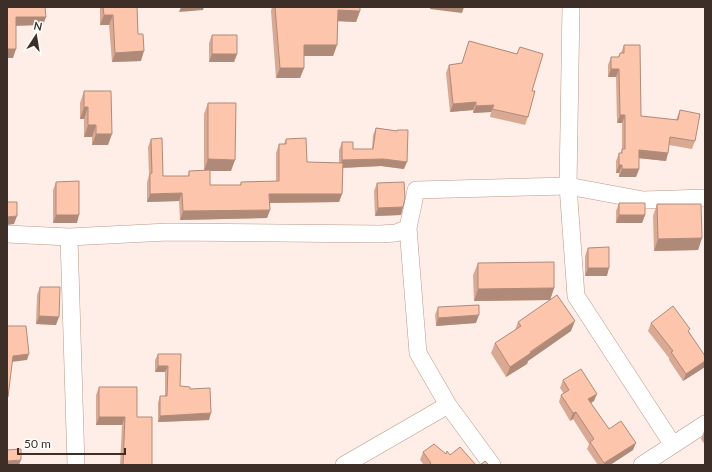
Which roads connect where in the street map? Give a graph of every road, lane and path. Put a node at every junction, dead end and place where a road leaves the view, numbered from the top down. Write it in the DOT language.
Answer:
graph roads {
  1 [pos="570,7"];
  2 [pos="568,186"];
  3 [pos="705,198"];
  4 [pos="408,228"];
  5 [pos="7,234"];
  6 [pos="69,237"];
  7 [pos="448,405"];
  8 [pos="705,424"];
  9 [pos="674,444"];
  10 [pos="76,465"];
  11 [pos="344,465"];
  12 [pos="492,465"];
  13 [pos="642,465"];
  1 -- 2 [label="street"];
  2 -- 3 [label="street"];
  2 -- 4 [label="street"];
  2 -- 9 [label="street"];
  4 -- 6 [label="street"];
  4 -- 7 [label="street"];
  5 -- 6 [label="street"];
  6 -- 10 [label="street"];
  7 -- 11 [label="street"];
  7 -- 12 [label="street"];
  8 -- 9 [label="street"];
  9 -- 13 [label="street"];
}
